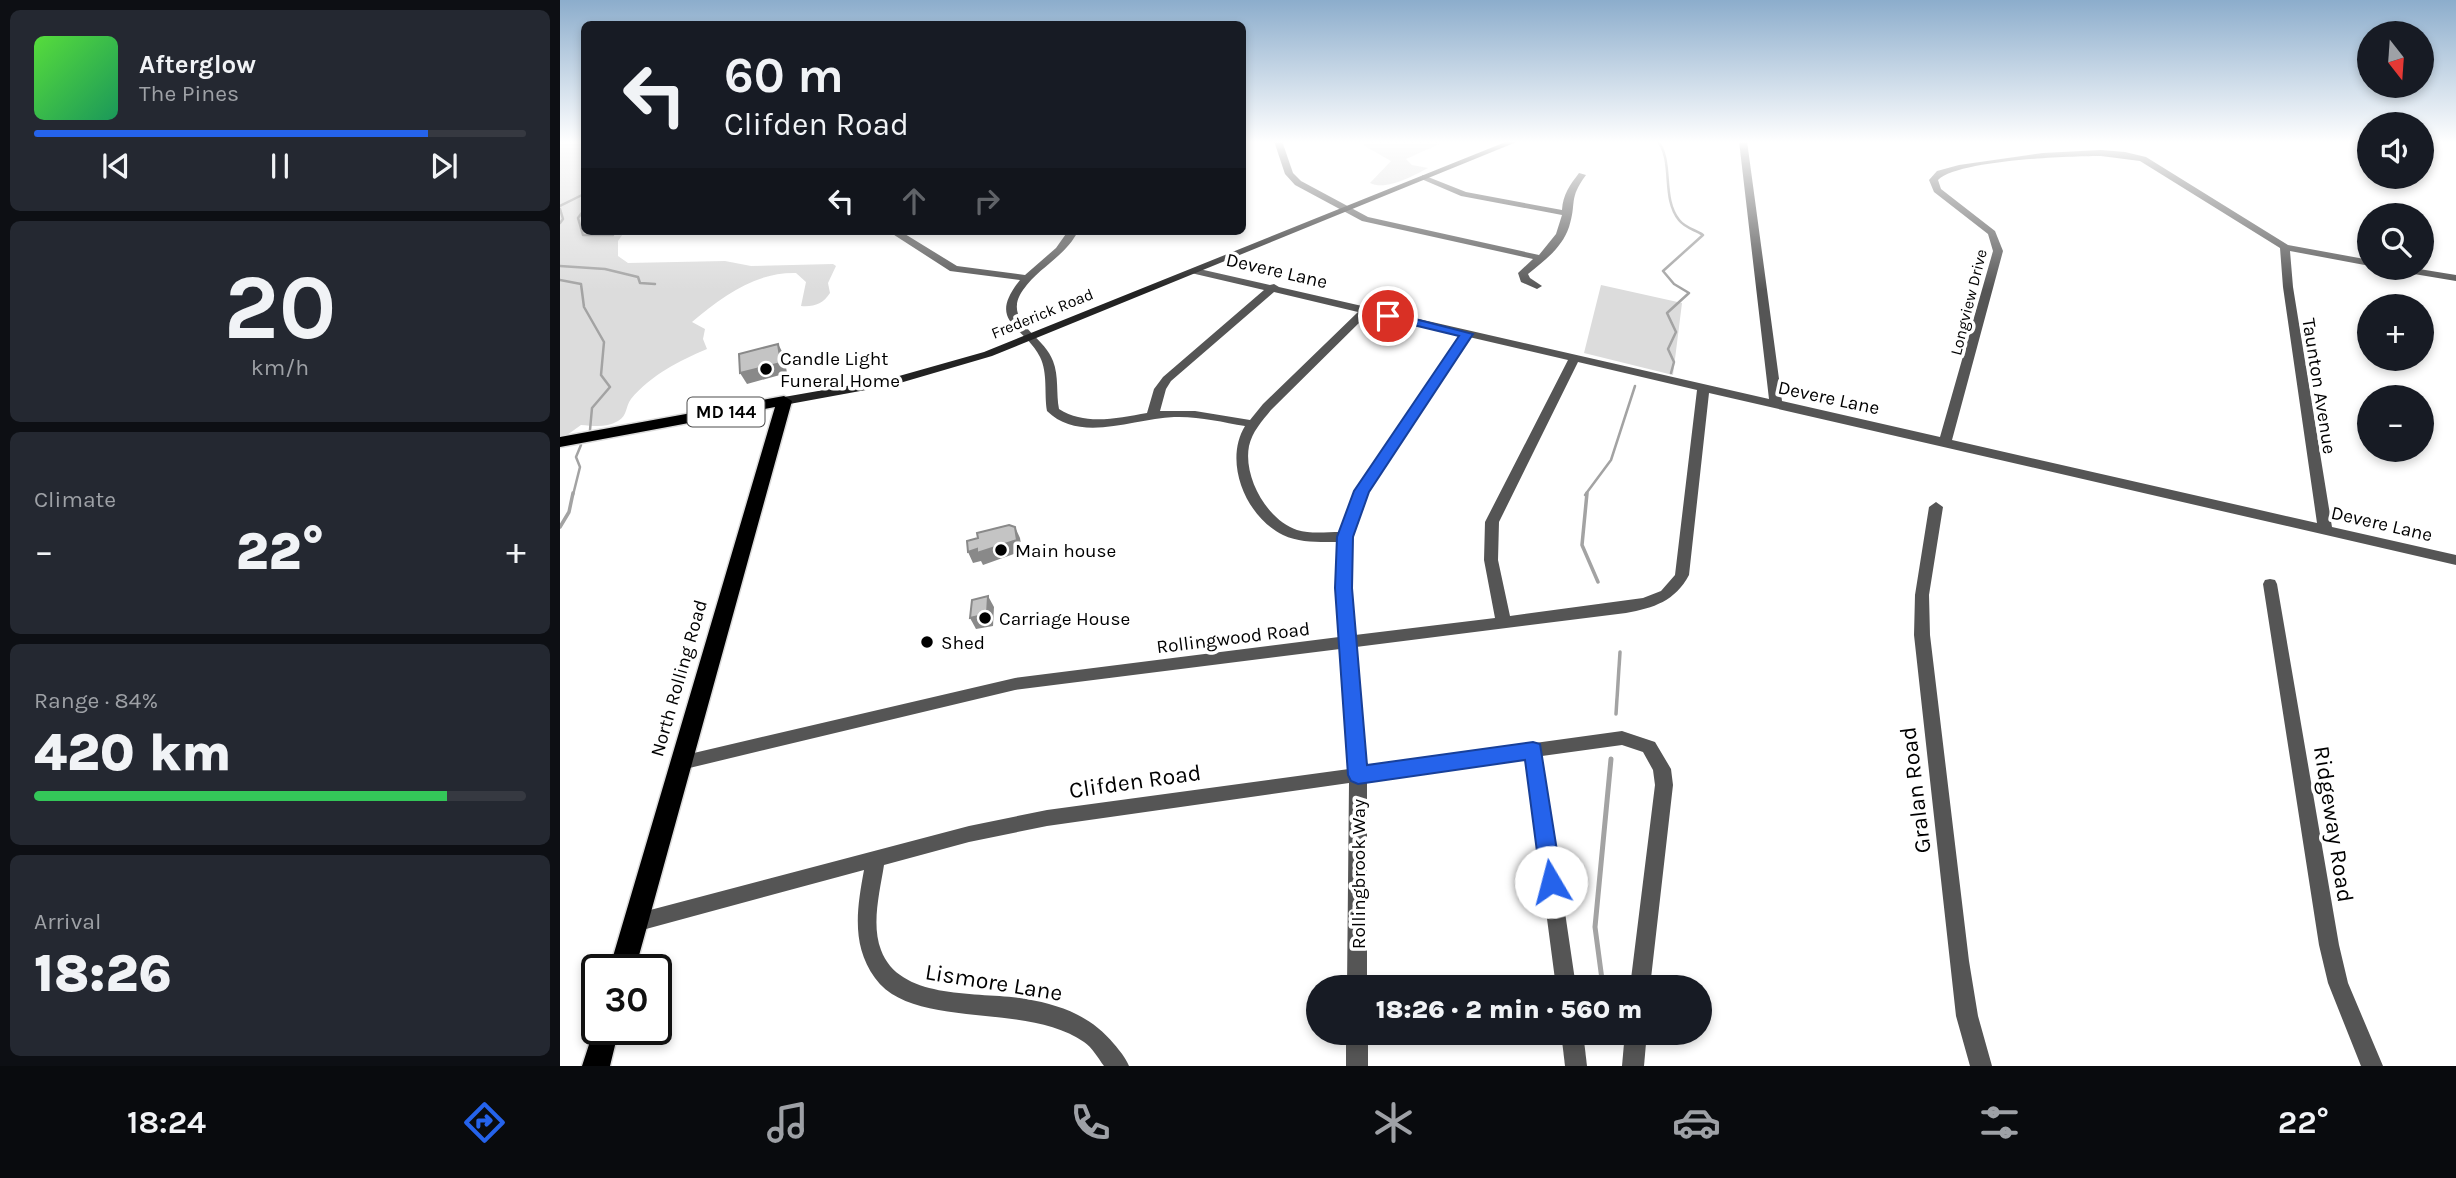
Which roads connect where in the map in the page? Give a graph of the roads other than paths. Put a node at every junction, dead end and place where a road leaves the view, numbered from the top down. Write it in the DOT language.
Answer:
graph roads {
  1 [pos="1313,191"];
  2 [pos="1392,191"];
  3 [pos="1456,191"];
  4 [pos="1571,191"];
  5 [pos="1749,191"];
  6 [pos="1939,191"];
  7 [pos="2194,191"];
  8 [pos="1345,210"];
  9 [pos="1565,213"];
  10 [pos="899,235"];
  11 [pos="1071,235"];
  12 [pos="2285,247"];
  13 [pos="1540,258"];
  14 [pos="2357,261"];
  15 [pos="1195,271"];
  16 [pos="2434,274"];
  17 [pos="1027,278"];
  18 [pos="2456,278"];
  19 [pos="1537,286"];
  20 [pos="1274,288"];
  21 [pos="1366,310"];
  22 [pos="1466,334"];
  23 [pos="1029,338"];
  24 [pos="1574,359"];
  25 [pos="1703,389"];
  26 [pos="784,401"];
  27 [pos="1776,405"];
  28 [pos="1153,414"];
  29 [pos="1252,424"];
  30 [pos="560,442"];
  31 [pos="1945,442"];
  32 [pos="1936,506"];
  33 [pos="2325,529"];
  34 [pos="1345,537"];
  35 [pos="2456,560"];
  36 [pos="2270,584"];
  37 [pos="1504,622"];
  38 [pos="1349,642"];
  39 [pos="1533,750"];
  40 [pos="681,763"];
  41 [pos="1358,775"];
  42 [pos="876,858"];
  43 [pos="635,923"];
  44 [pos="626,954"];
  45 [pos="1357,975"];
  46 [pos="1564,975"];
  47 [pos="1641,975"];
  48 [pos="602,1045"];
  49 [pos="1357,1045"];
  50 [pos="1574,1045"];
  51 [pos="1635,1045"];
  52 [pos="596,1066"];
  53 [pos="1118,1066"];
  54 [pos="1357,1066"];
  55 [pos="1576,1066"];
  56 [pos="1633,1066"];
  57 [pos="1981,1066"];
  58 [pos="2372,1066"];
  1 -- 8 [label="street"];
  2 -- 8 [label="main road, Frederick Road / MD 144"];
  3 -- 9 [label="street"];
  4 -- 9 [label="street"];
  5 -- 27 [label="street"];
  6 -- 31 [label="street, Longview Drive"];
  7 -- 12 [label="street, Longview Drive"];
  8 -- 13 [label="street"];
  8 -- 15 [label="main road, Frederick Road / MD 144"];
  9 -- 13 [label="street"];
  10 -- 17 [label="street"];
  11 -- 17 [label="street"];
  12 -- 14 [label="street"];
  12 -- 33 [label="street, Taunton Avenue"];
  13 -- 19 [label="street"];
  15 -- 20 [label="street, Devere Lane"];
  15 -- 23 [label="main road, Frederick Road / MD 144"];
  16 -- 18 [label="street"];
  17 -- 23 [label="street"];
  20 -- 21 [label="street, Devere Lane"];
  20 -- 28 [label="street"];
  21 -- 22 [label="street, Devere Lane"];
  21 -- 29 [label="street"];
  22 -- 24 [label="street, Devere Lane"];
  22 -- 34 [label="street, Rollingbrook Way"];
  23 -- 26 [label="main road, Frederick Road / MD 144"];
  23 -- 28 [label="street"];
  24 -- 25 [label="street, Devere Lane"];
  24 -- 37 [label="street"];
  25 -- 27 [label="street, Devere Lane"];
  25 -- 37 [label="street, Rollingwood Road"];
  26 -- 30 [label="main road, Frederick Road / MD 144"];
  26 -- 40 [label="main road, North Rolling Road"];
  27 -- 31 [label="street, Devere Lane"];
  28 -- 29 [label="street"];
  29 -- 34 [label="street"];
  31 -- 33 [label="street, Devere Lane"];
  32 -- 57 [label="street, Gralan Road"];
  33 -- 35 [label="street, Devere Lane"];
  34 -- 38 [label="street, Rollingbrook Way"];
  36 -- 58 [label="street, Ridgeway Road"];
  37 -- 38 [label="street, Rollingwood Road"];
  38 -- 40 [label="street, Rollingwood Road"];
  38 -- 41 [label="street, Rollingbrook Way"];
  39 -- 41 [label="street, Clifden Road"];
  39 -- 46 [label="street"];
  39 -- 47 [label="street, Clifden Road"];
  40 -- 43 [label="main road, North Rolling Road"];
  41 -- 42 [label="street, Clifden Road"];
  41 -- 45 [label="street, Rollingbrook Way"];
  42 -- 43 [label="street, Clifden Road"];
  42 -- 53 [label="street, Lismore Lane"];
  43 -- 44 [label="main road, North Rolling Road"];
  48 -- 52 [label="main road"];
  49 -- 54 [label="street"];
  50 -- 55 [label="street"];
  51 -- 56 [label="street"];
}
